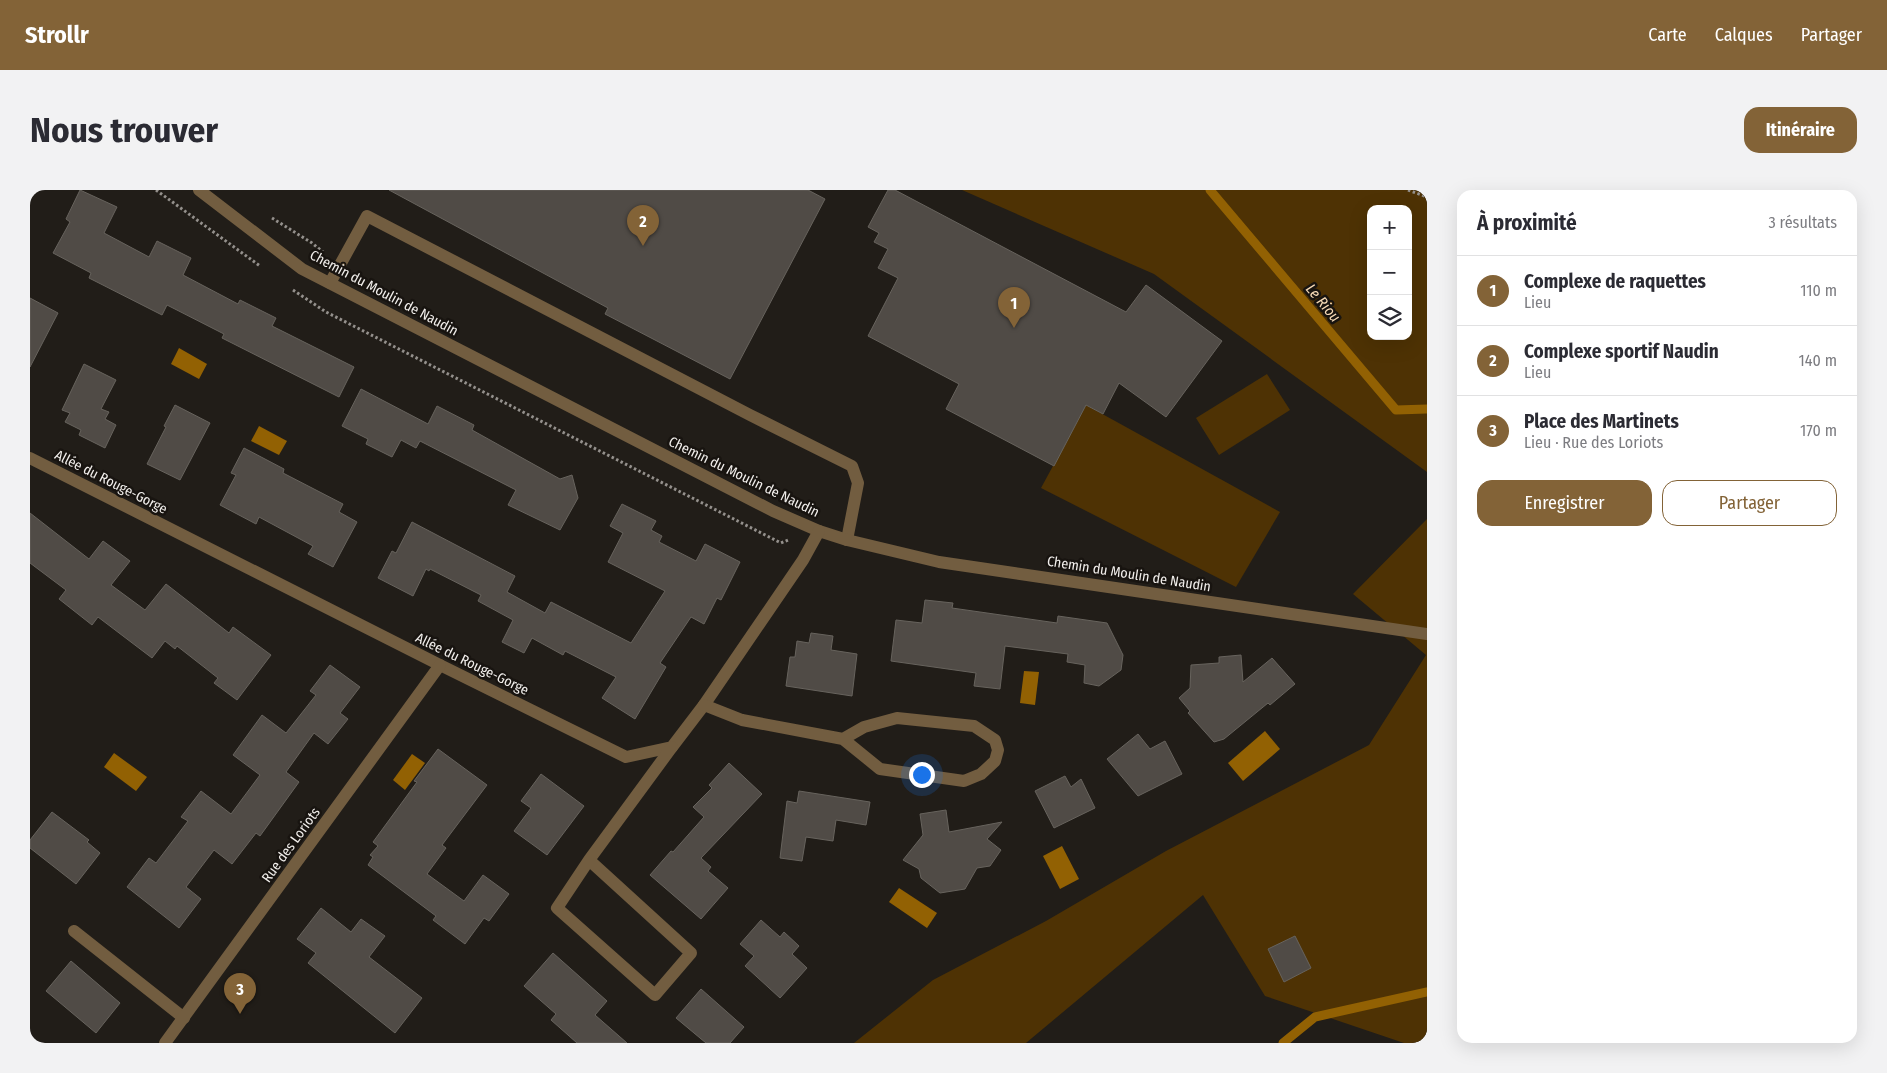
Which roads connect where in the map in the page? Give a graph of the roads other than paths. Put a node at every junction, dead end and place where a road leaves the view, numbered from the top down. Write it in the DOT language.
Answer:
graph roads {
  1 [pos="199,190"];
  2 [pos="330,283"];
  3 [pos="30,458"];
  4 [pos="819,531"];
  5 [pos="847,540"];
  6 [pos="1427,634"];
  7 [pos="440,665"];
  8 [pos="704,705"];
  9 [pos="843,739"];
  10 [pos="672,747"];
  11 [pos="589,860"];
  12 [pos="74,931"];
  13 [pos="184,1018"];
  14 [pos="165,1043"];
  1 -- 2 [label="street, Chemin du Moulin de Naudin"];
  2 -- 4 [label="street, Chemin du Moulin de Naudin"];
  2 -- 5 [label="street"];
  3 -- 7 [label="street, Allée du Rouge-Gorge"];
  4 -- 5 [label="street, Chemin du Moulin de Naudin"];
  4 -- 8 [label="street"];
  5 -- 6 [label="street, Chemin du Moulin de Naudin"];
  7 -- 10 [label="street, Allée du Rouge-Gorge"];
  7 -- 13 [label="street, Rue des Loriots"];
  8 -- 9 [label="street"];
  8 -- 10 [label="street"];
  9 -- 9 [label="street"];
  10 -- 11 [label="street"];
  11 -- 11 [label="street"];
  12 -- 13 [label="street"];
  13 -- 14 [label="street, Rue des Loriots"];
}
